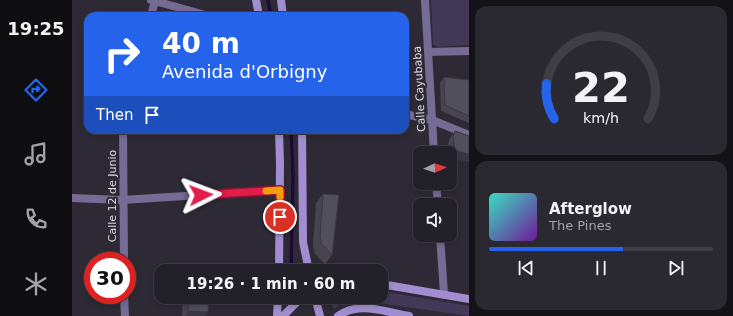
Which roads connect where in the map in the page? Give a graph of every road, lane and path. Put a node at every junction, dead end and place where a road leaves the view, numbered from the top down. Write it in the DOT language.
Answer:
graph roads {
  1 [pos="256,0"];
  2 [pos="281,0"];
  3 [pos="425,0"];
  4 [pos="153,1"];
  5 [pos="152,12"];
  6 [pos="194,12"];
  7 [pos="258,12"];
  8 [pos="282,12"];
  9 [pos="469,51"];
  10 [pos="428,52"];
  11 [pos="409,115"];
  12 [pos="432,120"];
  13 [pos="123,134"];
  14 [pos="279,134"];
  15 [pos="302,134"];
  16 [pos="469,135"];
  17 [pos="434,146"];
  18 [pos="280,190"];
  19 [pos="72,198"];
  20 [pos="122,200"];
  21 [pos="440,242"];
  22 [pos="124,252"];
  23 [pos="279,264"];
  24 [pos="308,264"];
  25 [pos="388,285"];
  26 [pos="444,294"];
  27 [pos="469,299"];
  28 [pos="124,304"];
  29 [pos="278,304"];
  30 [pos="295,304"];
  31 [pos="316,304"];
  32 [pos="125,316"];
  33 [pos="277,316"];
  34 [pos="283,316"];
  35 [pos="320,316"];
  36 [pos="338,316"];
  37 [pos="409,316"];
  1 -- 7 [label="main road"];
  2 -- 8 [label="main road"];
  3 -- 10 [label="street, Calle Cayubaba"];
  4 -- 5 [label="street"];
  4 -- 6 [label="street"];
  9 -- 10 [label="street"];
  10 -- 12 [label="street, Calle Cayubaba"];
  11 -- 12 [label="street"];
  12 -- 16 [label="street"];
  12 -- 17 [label="street, Calle Cayubaba"];
  13 -- 20 [label="street, Calle 12 de Junio"];
  14 -- 18 [label="main road"];
  15 -- 24 [label="main road"];
  18 -- 20 [label="street"];
  18 -- 23 [label="main road"];
  19 -- 20 [label="street"];
  20 -- 22 [label="street, Calle 12 de Junio"];
  21 -- 26 [label="street"];
  25 -- 26 [label="main road"];
  26 -- 27 [label="main road"];
  28 -- 32 [label="street"];
  29 -- 33 [label="main road"];
  30 -- 34 [label="main road"];
  31 -- 35 [label="main road"];
  36 -- 37 [label="main road"];
}
